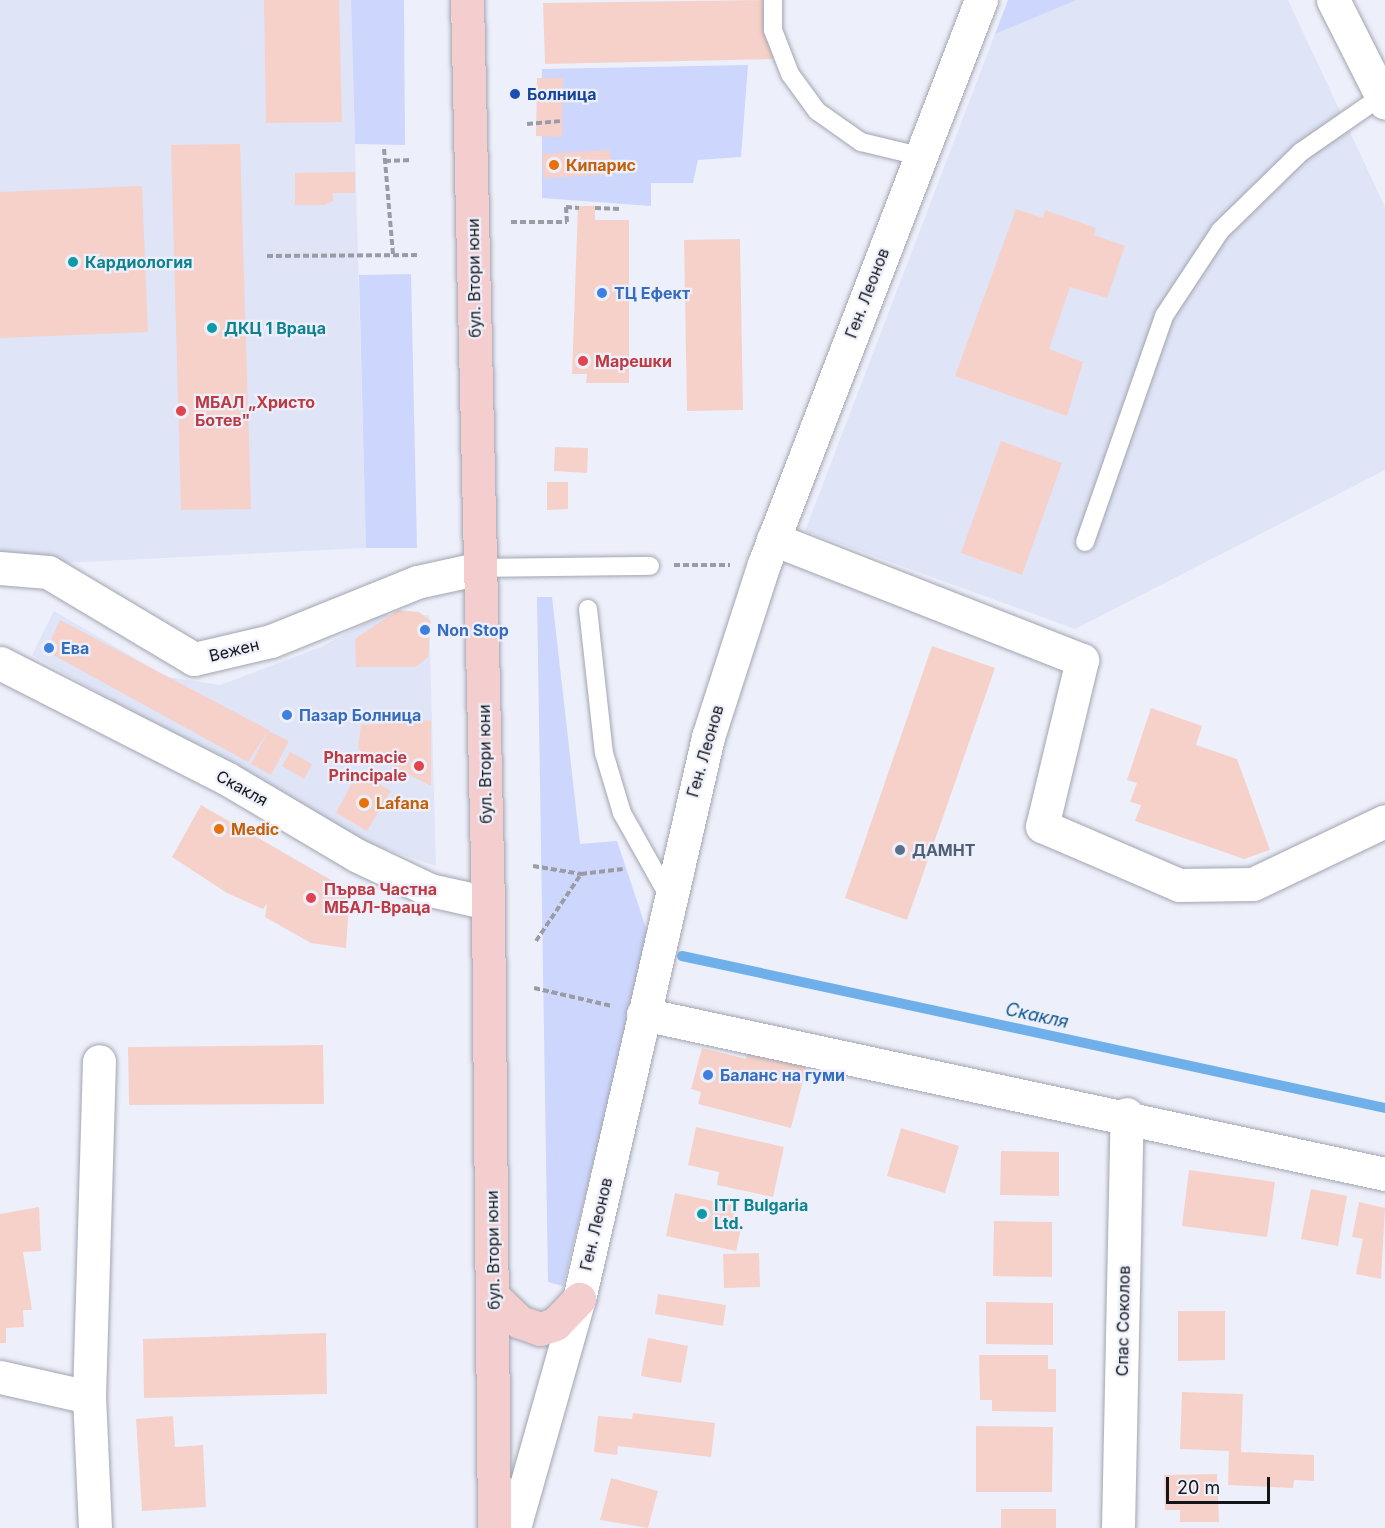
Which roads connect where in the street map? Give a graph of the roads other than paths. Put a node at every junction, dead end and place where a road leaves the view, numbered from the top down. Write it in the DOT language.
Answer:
graph roads {
  1 [pos="467,0"];
  2 [pos="773,0"];
  3 [pos="981,0"];
  4 [pos="1333,0"];
  5 [pos="1383,100"];
  6 [pos="919,156"];
  7 [pos="1085,542"];
  8 [pos="768,551"];
  9 [pos="0,565"];
  10 [pos="650,566"];
  11 [pos="481,568"];
  12 [pos="588,609"];
  13 [pos="0,663"];
  14 [pos="1385,820"];
  15 [pos="668,895"];
  16 [pos="488,903"];
  17 [pos="643,1014"];
  18 [pos="99,1062"];
  19 [pos="1127,1114"];
  20 [pos="1385,1174"];
  21 [pos="494,1297"];
  22 [pos="579,1299"];
  23 [pos="0,1377"];
  24 [pos="89,1397"];
  25 [pos="95,1528"];
  26 [pos="494,1528"];
  27 [pos="514,1528"];
  28 [pos="1118,1528"];
  1 -- 11 [label="street, бул. Втори юни"];
  2 -- 6 [label="lane"];
  3 -- 6 [label="street, Ген. Леонов"];
  4 -- 5 [label="street"];
  5 -- 7 [label="lane"];
  6 -- 8 [label="street, Ген. Леонов"];
  8 -- 14 [label="street"];
  8 -- 15 [label="street, Ген. Леонов"];
  9 -- 11 [label="street, Вежен"];
  10 -- 11 [label="lane"];
  11 -- 16 [label="street, бул. Втори юни"];
  12 -- 15 [label="lane"];
  13 -- 16 [label="street, Скакля"];
  15 -- 17 [label="street, Ген. Леонов"];
  16 -- 21 [label="street, бул. Втори юни"];
  17 -- 19 [label="street"];
  17 -- 22 [label="street, Ген. Леонов"];
  18 -- 24 [label="street"];
  19 -- 20 [label="street"];
  19 -- 28 [label="street, Спас Соколов"];
  21 -- 22 [label="street"];
  21 -- 26 [label="street, бул. Втори юни"];
  22 -- 27 [label="street, Ген. Леонов"];
  23 -- 24 [label="street"];
  24 -- 25 [label="street"];
}
